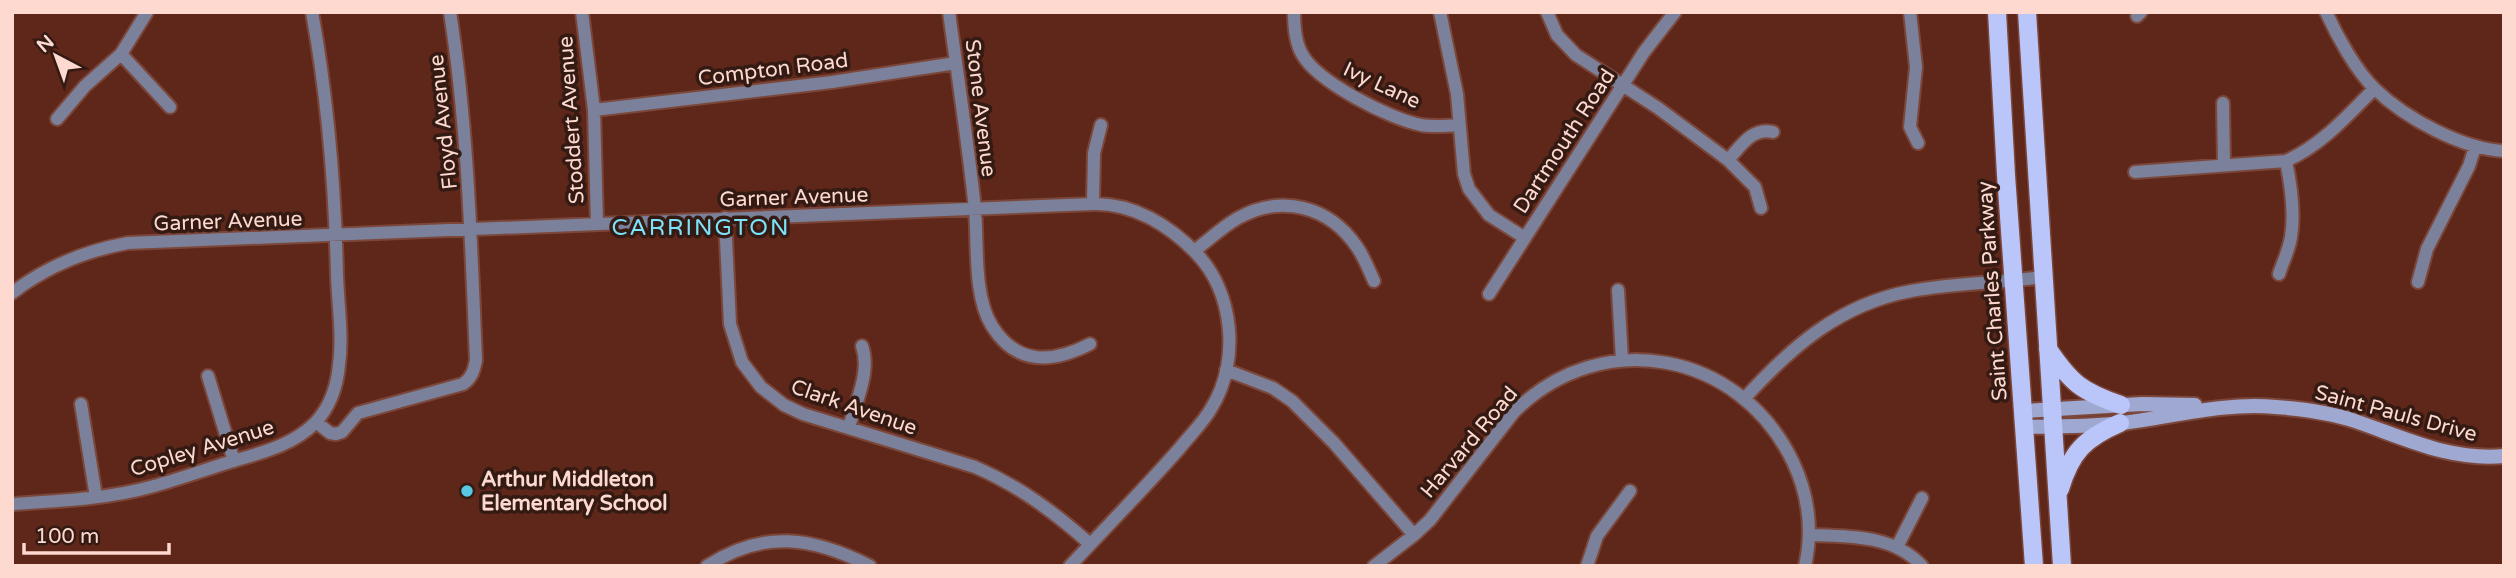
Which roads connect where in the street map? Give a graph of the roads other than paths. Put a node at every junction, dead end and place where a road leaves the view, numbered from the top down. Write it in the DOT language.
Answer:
graph roads {
  1 [pos="147,12"];
  2 [pos="312,12"];
  3 [pos="450,12"];
  4 [pos="582,12"];
  5 [pos="949,12"];
  6 [pos="1294,12"];
  7 [pos="1440,12"];
  8 [pos="1547,12"];
  9 [pos="1675,12"];
  10 [pos="1910,12"];
  11 [pos="1997,12"];
  12 [pos="2028,12"];
  13 [pos="2326,12"];
  14 [pos="121,54"];
  15 [pos="956,63"];
  16 [pos="1624,85"];
  17 [pos="2374,89"];
  18 [pos="2223,103"];
  19 [pos="170,107"];
  20 [pos="594,110"];
  21 [pos="57,119"];
  22 [pos="1101,125"];
  23 [pos="1459,125"];
  24 [pos="1773,132"];
  25 [pos="1918,143"];
  26 [pos="2504,145"];
  27 [pos="2475,147"];
  28 [pos="2504,151"];
  29 [pos="1728,160"];
  30 [pos="2286,160"];
  31 [pos="2224,165"];
  32 [pos="2135,172"];
  33 [pos="1093,204"];
  34 [pos="1761,208"];
  35 [pos="975,209"];
  36 [pos="725,218"];
  37 [pos="597,224"];
  38 [pos="471,229"];
  39 [pos="336,236"];
  40 [pos="1525,238"];
  41 [pos="1194,251"];
  42 [pos="2279,274"];
  43 [pos="2043,277"];
  44 [pos="1374,281"];
  45 [pos="2013,281"];
  46 [pos="2418,282"];
  47 [pos="1618,290"];
  48 [pos="12,293"];
  49 [pos="1489,294"];
  50 [pos="1090,344"];
  51 [pos="862,346"];
  52 [pos="2047,348"];
  53 [pos="1622,360"];
  54 [pos="1226,370"];
  55 [pos="208,376"];
  56 [pos="1744,399"];
  57 [pos="81,404"];
  58 [pos="2120,414"];
  59 [pos="2052,418"];
  60 [pos="2025,419"];
  61 [pos="316,422"];
  62 [pos="849,427"];
  63 [pos="2504,456"];
  64 [pos="234,461"];
  65 [pos="1630,491"];
  66 [pos="96,496"];
  67 [pos="1922,498"];
  68 [pos="2057,499"];
  69 [pos="12,504"];
  70 [pos="1414,535"];
  71 [pos="1811,535"];
  72 [pos="1090,544"];
  73 [pos="1897,547"];
  74 [pos="708,566"];
  75 [pos="870,566"];
  76 [pos="1070,566"];
  77 [pos="1374,566"];
  78 [pos="1587,566"];
  79 [pos="1805,566"];
  80 [pos="1922,566"];
  81 [pos="2034,566"];
  82 [pos="2062,566"];
  1 -- 14 [label="street"];
  2 -- 39 [label="street, Copley Avenue"];
  3 -- 38 [label="street, Floyd Avenue"];
  4 -- 20 [label="street, Stoddert Avenue"];
  5 -- 15 [label="street, Stone Avenue"];
  6 -- 23 [label="street, Ivy Lane"];
  7 -- 23 [label="street"];
  8 -- 16 [label="street"];
  9 -- 16 [label="street, Dartmouth Road"];
  10 -- 25 [label="street"];
  11 -- 45 [label="main road, Saint Charles Parkway"];
  12 -- 43 [label="main road"];
  13 -- 17 [label="street"];
  14 -- 19 [label="street"];
  14 -- 21 [label="street"];
  15 -- 20 [label="street, Compton Road"];
  15 -- 35 [label="street, Stone Avenue"];
  16 -- 29 [label="street"];
  16 -- 40 [label="street, Dartmouth Road"];
  17 -- 27 [label="street"];
  17 -- 30 [label="street"];
  18 -- 31 [label="street"];
  20 -- 37 [label="street, Stoddert Avenue"];
  22 -- 33 [label="street"];
  23 -- 40 [label="street"];
  24 -- 29 [label="street"];
  26 -- 27 [label="street"];
  27 -- 28 [label="street"];
  27 -- 46 [label="street"];
  29 -- 34 [label="street"];
  30 -- 31 [label="street"];
  30 -- 42 [label="street"];
  31 -- 32 [label="street"];
  33 -- 35 [label="street, Garner Avenue"];
  33 -- 41 [label="street, Garner Avenue"];
  35 -- 36 [label="street, Garner Avenue"];
  35 -- 50 [label="street, Stone Avenue"];
  36 -- 37 [label="street, Garner Avenue"];
  36 -- 62 [label="street, Clark Avenue"];
  37 -- 38 [label="street, Garner Avenue"];
  38 -- 39 [label="street, Garner Avenue"];
  38 -- 61 [label="street, Floyd Avenue"];
  39 -- 48 [label="street, Garner Avenue"];
  39 -- 61 [label="street, Copley Avenue"];
  40 -- 49 [label="street, Dartmouth Road"];
  41 -- 44 [label="street"];
  41 -- 54 [label="street, Garner Avenue"];
  43 -- 45 [label="street"];
  43 -- 52 [label="main road"];
  45 -- 56 [label="street"];
  45 -- 60 [label="main road, Saint Charles Parkway"];
  47 -- 53 [label="street"];
  51 -- 62 [label="street"];
  52 -- 58 [label="main road"];
  52 -- 59 [label="main road"];
  53 -- 56 [label="street, Harvard Road"];
  53 -- 70 [label="street, Harvard Road"];
  54 -- 70 [label="street"];
  54 -- 72 [label="street, Garner Avenue"];
  55 -- 64 [label="street"];
  56 -- 71 [label="street, Harvard Road"];
  57 -- 66 [label="street"];
  58 -- 59 [label="street, Saint Pauls Drive"];
  58 -- 63 [label="street, Saint Pauls Drive"];
  58 -- 68 [label="main road"];
  59 -- 60 [label="street, Saint Pauls Drive"];
  59 -- 68 [label="main road"];
  60 -- 81 [label="main road, Saint Charles Parkway"];
  61 -- 64 [label="street, Copley Avenue"];
  62 -- 72 [label="street, Clark Avenue"];
  64 -- 66 [label="street, Copley Avenue"];
  65 -- 78 [label="street"];
  66 -- 69 [label="street, Copley Avenue"];
  67 -- 73 [label="street"];
  68 -- 82 [label="main road"];
  70 -- 77 [label="street, Harvard Road"];
  71 -- 73 [label="street"];
  71 -- 79 [label="street, Harvard Road"];
  72 -- 76 [label="street, Garner Avenue"];
  73 -- 80 [label="street"];
  74 -- 75 [label="street"];
}
